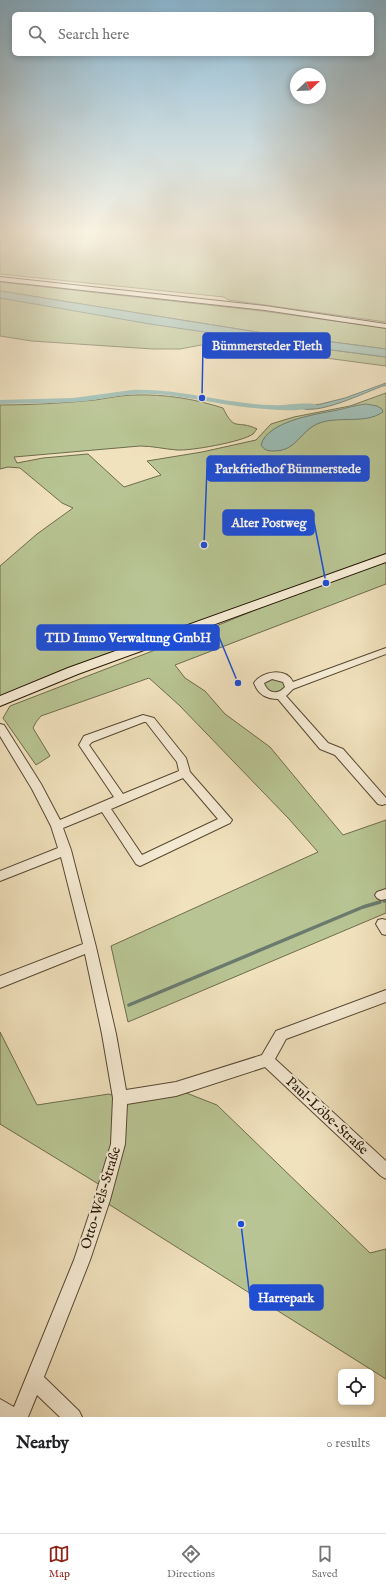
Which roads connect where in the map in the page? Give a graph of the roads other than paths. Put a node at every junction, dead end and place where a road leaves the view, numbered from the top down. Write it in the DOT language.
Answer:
graph roads {
  1 [pos="166,297"];
  2 [pos="386,326"];
  3 [pos="386,558"];
  4 [pos="386,651"];
  5 [pos="290,687"];
  6 [pos="280,695"];
  7 [pos="0,701"];
  8 [pos="0,728"];
  9 [pos="185,773"];
  10 [pos="121,799"];
  11 [pos="385,802"];
  12 [pos="104,807"];
  13 [pos="57,826"];
  14 [pos="65,850"];
  15 [pos="0,876"];
  16 [pos="90,946"];
  17 [pos="0,982"];
  18 [pos="386,996"];
  19 [pos="267,1060"];
  20 [pos="120,1098"];
  21 [pos="386,1171"];
  22 [pos="34,1380"];
  23 [pos="0,1408"];
  24 [pos="13,1417"];
  25 [pos="19,1417"];
  26 [pos="73,1417"];
  1 -- 2 [label="main road"];
  3 -- 7 [label="main road"];
  4 -- 5 [label="street"];
  5 -- 6 [label="street"];
  5 -- 6 [label="street"];
  6 -- 11 [label="street"];
  8 -- 13 [label="street, Otto-Wels-Straße"];
  9 -- 10 [label="street"];
  9 -- 10 [label="street"];
  9 -- 12 [label="street"];
  10 -- 12 [label="street"];
  12 -- 13 [label="street"];
  13 -- 14 [label="street, Otto-Wels-Straße"];
  14 -- 15 [label="street"];
  14 -- 16 [label="street, Otto-Wels-Straße"];
  16 -- 17 [label="street"];
  16 -- 20 [label="street, Otto-Wels-Straße"];
  18 -- 19 [label="street"];
  19 -- 20 [label="street"];
  19 -- 21 [label="street, Paul-Löbe-Straße"];
  20 -- 22 [label="street, Otto-Wels-Straße"];
  22 -- 25 [label="street, Otto-Wels-Straße"];
  22 -- 26 [label="street"];
  23 -- 24 [label="street"];
}
